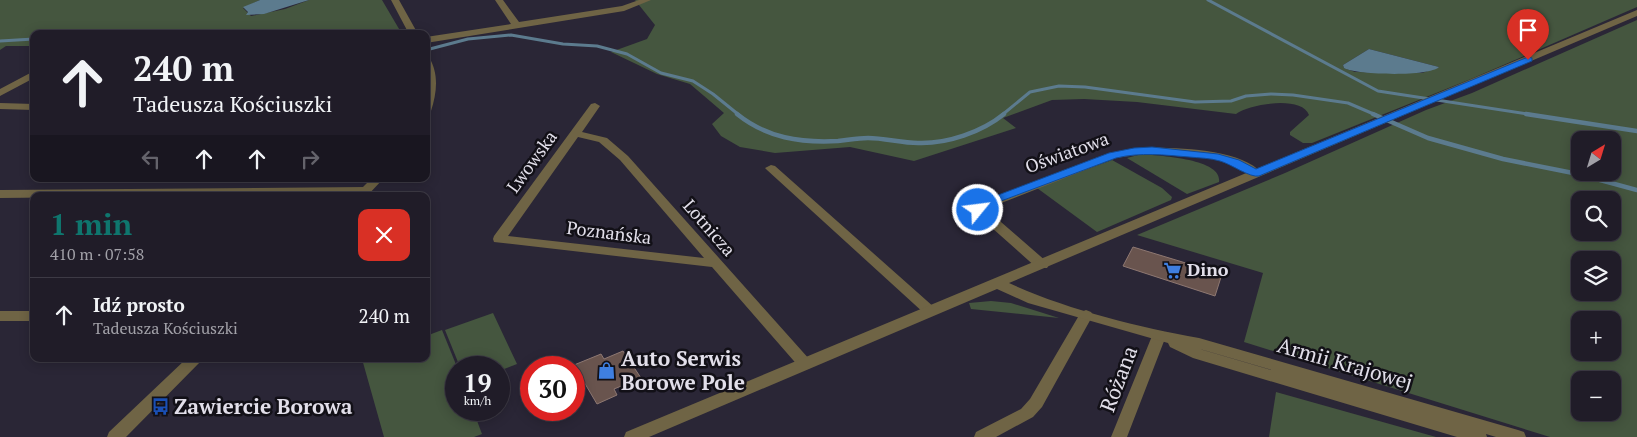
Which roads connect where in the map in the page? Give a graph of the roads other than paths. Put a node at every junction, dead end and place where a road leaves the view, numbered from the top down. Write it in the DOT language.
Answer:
graph roads {
  1 [pos="395,0"];
  2 [pos="499,0"];
  3 [pos="647,0"];
  4 [pos="1637,13"];
  5 [pos="517,25"];
  6 [pos="412,30"];
  7 [pos="430,39"];
  8 [pos="430,67"];
  9 [pos="30,76"];
  10 [pos="0,93"];
  11 [pos="430,97"];
  12 [pos="0,106"];
  13 [pos="595,106"];
  14 [pos="30,107"];
  15 [pos="574,134"];
  16 [pos="771,168"];
  17 [pos="1256,173"];
  18 [pos="374,182"];
  19 [pos="365,192"];
  20 [pos="0,194"];
  21 [pos="30,194"];
  22 [pos="499,239"];
  23 [pos="715,263"];
  24 [pos="1042,265"];
  25 [pos="999,284"];
  26 [pos="930,311"];
  27 [pos="1086,315"];
  28 [pos="0,316"];
  29 [pos="30,316"];
  30 [pos="1159,336"];
  31 [pos="191,362"];
  32 [pos="805,364"];
  33 [pos="116,437"];
  34 [pos="632,437"];
  35 [pos="982,437"];
  36 [pos="1119,437"];
  37 [pos="1479,437"];
  38 [pos="1518,437"];
  1 -- 6 [label="street"];
  2 -- 5 [label="street"];
  3 -- 5 [label="street"];
  4 -- 17 [label="street"];
  5 -- 7 [label="street"];
  8 -- 11 [label="street"];
  9 -- 10 [label="street"];
  12 -- 14 [label="street"];
  13 -- 15 [label="street, Lwowska"];
  15 -- 22 [label="street, Lwowska"];
  15 -- 23 [label="street, Lotnicza"];
  16 -- 26 [label="street"];
  17 -- 24 [label="street"];
  17 -- 24 [label="street, Oświatowa"];
  18 -- 19 [label="street"];
  20 -- 21 [label="street"];
  22 -- 23 [label="street, Poznańska"];
  23 -- 32 [label="street, Lotnicza"];
  24 -- 25 [label="street"];
  25 -- 26 [label="street"];
  25 -- 27 [label="street, Armii Krajowej"];
  26 -- 32 [label="street"];
  27 -- 30 [label="street, Armii Krajowej"];
  27 -- 35 [label="street"];
  28 -- 29 [label="street"];
  30 -- 36 [label="street, Różana"];
  30 -- 37 [label="street, Armii Krajowej"];
  30 -- 38 [label="street, Armii Krajowej"];
  31 -- 33 [label="street"];
  32 -- 34 [label="street"];
}
